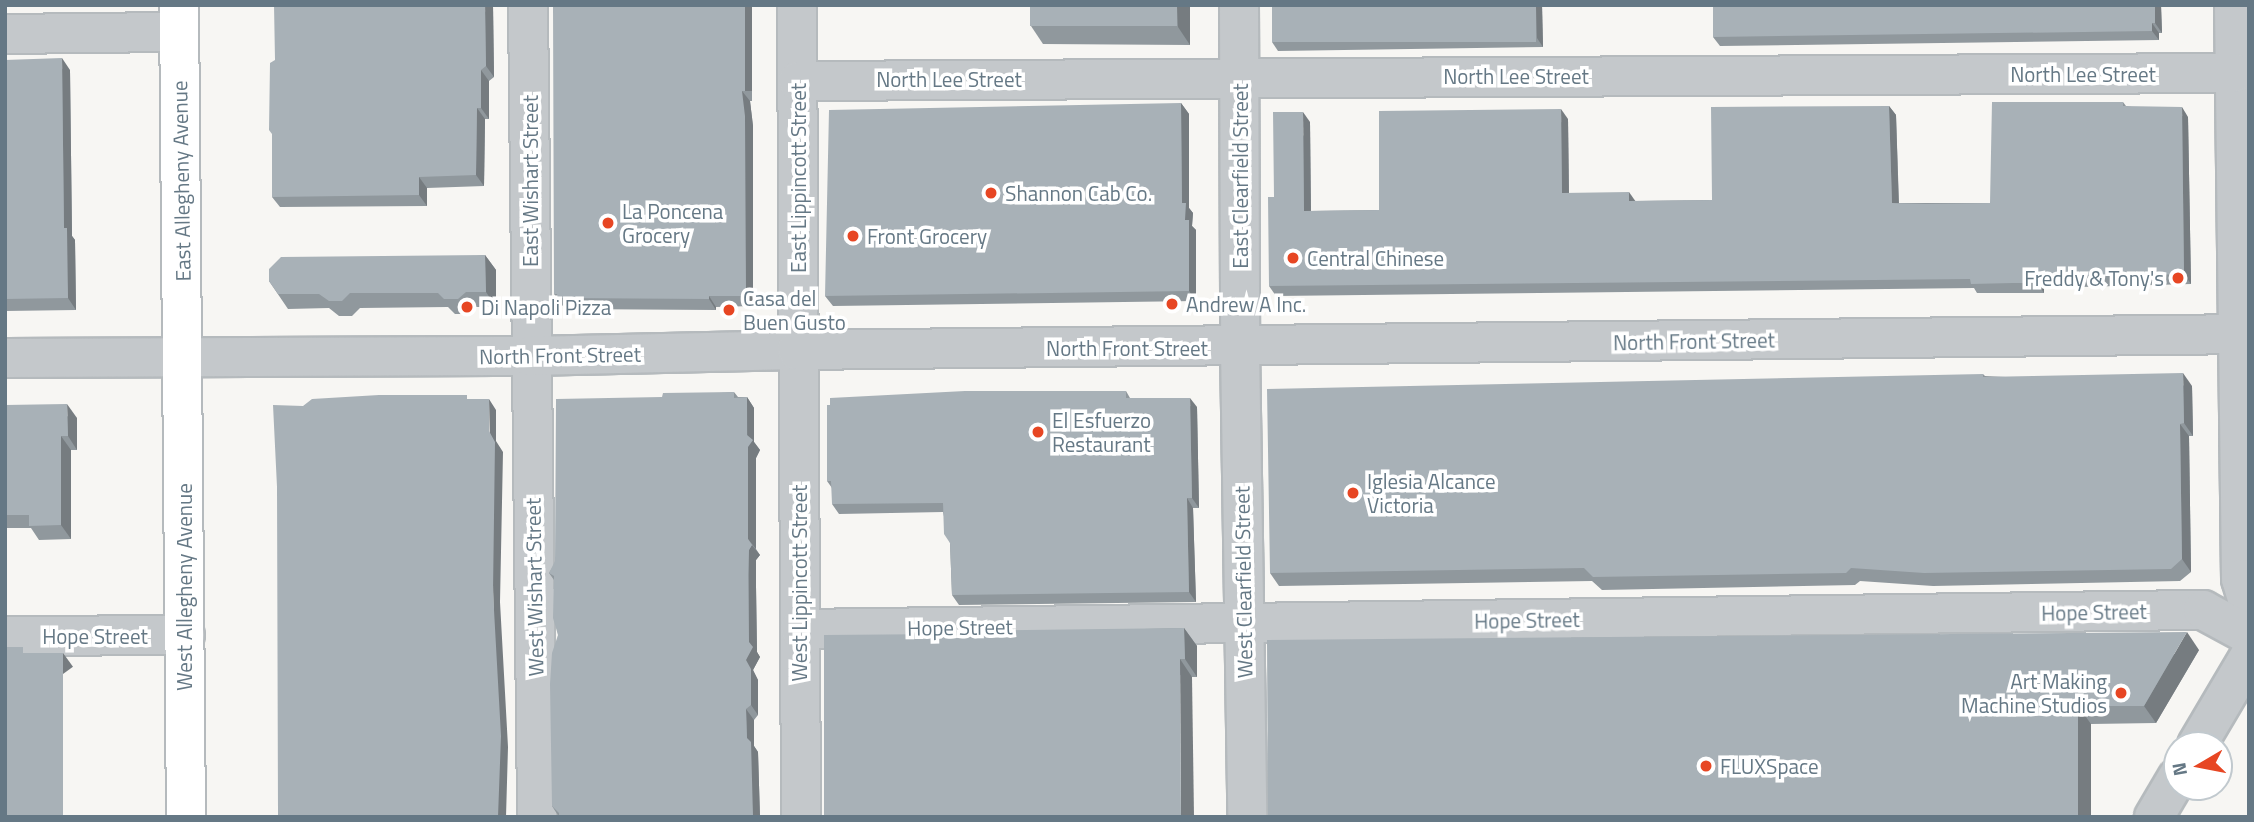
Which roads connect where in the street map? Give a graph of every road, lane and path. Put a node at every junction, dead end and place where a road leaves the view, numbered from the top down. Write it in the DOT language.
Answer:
graph roads {
  1 [pos="528,5"];
  2 [pos="797,5"];
  3 [pos="1240,5"];
  4 [pos="2234,5"];
  5 [pos="179,19"];
  6 [pos="5,34"];
  7 [pos="2234,73"];
  8 [pos="1240,77"];
  9 [pos="798,81"];
  10 [pos="2243,334"];
  11 [pos="1240,347"];
  12 [pos="797,350"];
  13 [pos="183,356"];
  14 [pos="530,356"];
  15 [pos="5,358"];
  16 [pos="2249,606"];
  17 [pos="1244,625"];
  18 [pos="800,629"];
  19 [pos="185,635"];
  20 [pos="2249,635"];
  21 [pos="5,636"];
  22 [pos="2249,657"];
  23 [pos="2205,731"];
  24 [pos="2164,801"];
  25 [pos="186,817"];
  26 [pos="537,817"];
  27 [pos="800,817"];
  28 [pos="1247,817"];
  29 [pos="2154,817"];
  1 -- 14 [label="street, East Wishart Street"];
  2 -- 9 [label="street, East Lippincott Street"];
  3 -- 8 [label="street, East Clearfield Street"];
  4 -- 7 [label="street"];
  5 -- 6 [label="street"];
  5 -- 13 [label="main road, East Allegheny Avenue"];
  7 -- 8 [label="street, North Lee Street"];
  7 -- 10 [label="street"];
  8 -- 9 [label="street, North Lee Street"];
  8 -- 11 [label="street, East Clearfield Street"];
  9 -- 12 [label="street, East Lippincott Street"];
  10 -- 11 [label="street, North Front Street"];
  10 -- 16 [label="street"];
  11 -- 12 [label="street, North Front Street"];
  11 -- 17 [label="street, West Clearfield Street"];
  12 -- 14 [label="street, North Front Street"];
  12 -- 18 [label="street, West Lippincott Street"];
  13 -- 14 [label="street, North Front Street"];
  13 -- 15 [label="street, North Front Street"];
  13 -- 19 [label="main road, West Allegheny Avenue"];
  14 -- 26 [label="street, West Wishart Street"];
  17 -- 18 [label="street, Hope Street"];
  17 -- 20 [label="street, Hope Street"];
  17 -- 28 [label="street, West Clearfield Street"];
  18 -- 27 [label="street, West Lippincott Street"];
  19 -- 21 [label="street, Hope Street"];
  19 -- 25 [label="main road, West Allegheny Avenue"];
  22 -- 23 [label="street"];
  24 -- 29 [label="street"];
}
